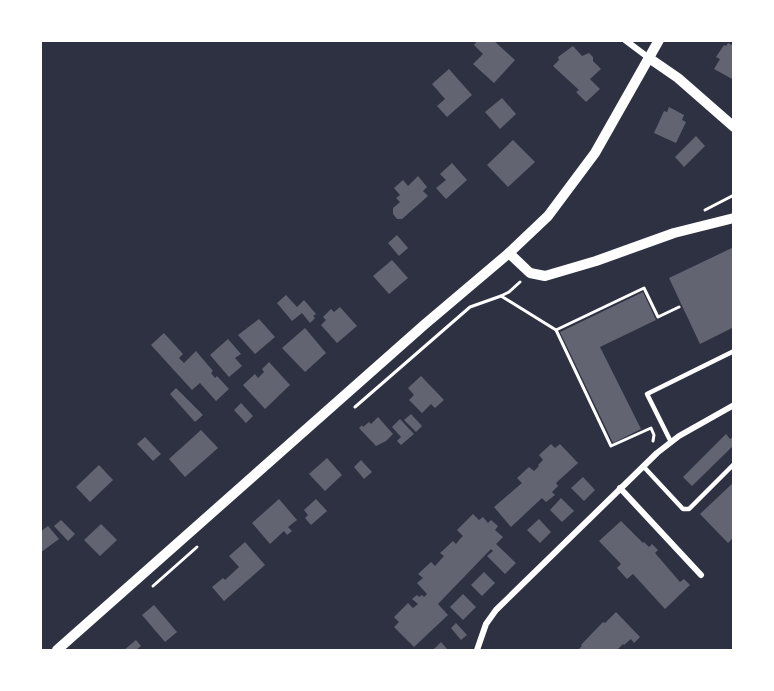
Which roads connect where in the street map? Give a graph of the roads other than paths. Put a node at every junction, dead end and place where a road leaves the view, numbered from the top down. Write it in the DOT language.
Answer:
graph roads {
  1 [pos="625,40"];
  2 [pos="659,40"];
  3 [pos="649,58"];
  4 [pos="734,127"];
  5 [pos="734,218"];
  6 [pos="509,252"];
  7 [pos="734,351"];
  8 [pos="734,405"];
  9 [pos="671,442"];
  10 [pos="733,465"];
  11 [pos="642,466"];
  12 [pos="620,488"];
  13 [pos="701,574"];
  14 [pos="57,651"];
  15 [pos="477,651"];
  1 -- 3 [label="street"];
  2 -- 3 [label="street"];
  3 -- 4 [label="street"];
  3 -- 6 [label="street"];
  5 -- 6 [label="street"];
  6 -- 14 [label="street"];
  7 -- 9 [label="lane"];
  8 -- 9 [label="street"];
  9 -- 11 [label="street"];
  10 -- 11 [label="lane"];
  11 -- 12 [label="street"];
  12 -- 13 [label="street"];
  12 -- 15 [label="street"];
}
